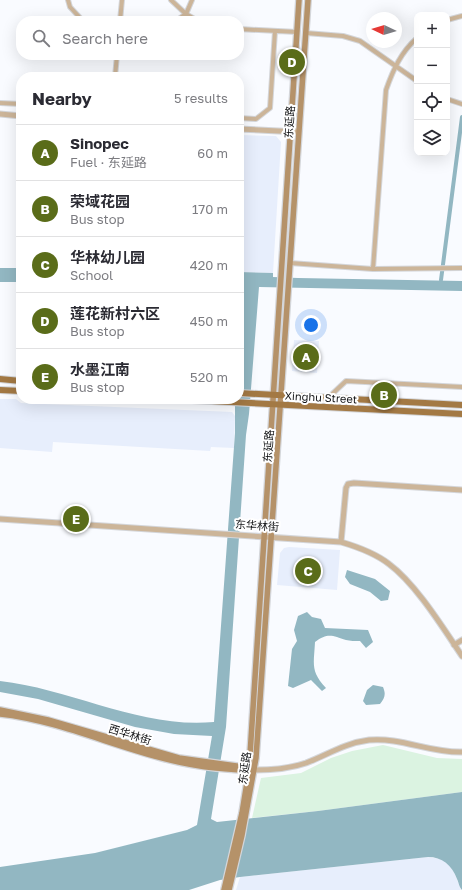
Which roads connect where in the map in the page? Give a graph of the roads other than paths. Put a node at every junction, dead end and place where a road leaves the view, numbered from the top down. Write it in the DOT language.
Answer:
graph roads {
  1 [pos="68,0"];
  2 [pos="122,0"];
  3 [pos="171,0"];
  4 [pos="192,0"];
  5 [pos="299,0"];
  6 [pos="308,0"];
  7 [pos="186,14"];
  8 [pos="78,16"];
  9 [pos="120,16"];
  10 [pos="183,16"];
  11 [pos="189,16"];
  12 [pos="462,16"];
  13 [pos="450,19"];
  14 [pos="244,29"];
  15 [pos="275,31"];
  16 [pos="297,32"];
  17 [pos="306,33"];
  18 [pos="414,41"];
  19 [pos="117,60"];
  20 [pos="395,65"];
  21 [pos="115,72"];
  22 [pos="414,79"];
  23 [pos="450,100"];
  24 [pos="0,103"];
  25 [pos="16,104"];
  26 [pos="462,104"];
  27 [pos="0,114"];
  28 [pos="16,116"];
  29 [pos="244,118"];
  30 [pos="244,128"];
  31 [pos="290,131"];
  32 [pos="298,132"];
  33 [pos="290,263"];
  34 [pos="462,268"];
  35 [pos="374,269"];
  36 [pos="0,379"];
  37 [pos="16,381"];
  38 [pos="462,387"];
  39 [pos="0,390"];
  40 [pos="16,391"];
  41 [pos="244,392"];
  42 [pos="272,394"];
  43 [pos="281,394"];
  44 [pos="329,397"];
  45 [pos="244,403"];
  46 [pos="272,404"];
  47 [pos="462,404"];
  48 [pos="280,405"];
  49 [pos="462,414"];
  50 [pos="462,490"];
  51 [pos="0,519"];
  52 [pos="264,536"];
  53 [pos="272,536"];
  54 [pos="341,542"];
  55 [pos="462,640"];
  56 [pos="454,645"];
  57 [pos="462,656"];
  58 [pos="0,710"];
  59 [pos="0,714"];
  60 [pos="462,752"];
  61 [pos="207,765"];
  62 [pos="251,769"];
  63 [pos="227,889"];
  1 -- 8 [label="street"];
  2 -- 9 [label="street"];
  3 -- 7 [label="street"];
  4 -- 7 [label="street"];
  5 -- 16 [label="main road, 东延路"];
  6 -- 17 [label="main road, 东延路"];
  7 -- 10 [label="street"];
  7 -- 11 [label="street"];
  12 -- 13 [label="street"];
  14 -- 15 [label="street"];
  15 -- 16 [label="street"];
  15 -- 29 [label="street"];
  16 -- 31 [label="main road, 东延路"];
  17 -- 20 [label="street"];
  17 -- 32 [label="main road, 东延路"];
  18 -- 20 [label="street"];
  19 -- 21 [label="street"];
  20 -- 22 [label="street"];
  20 -- 35 [label="street"];
  23 -- 26 [label="street"];
  24 -- 25 [label="street"];
  27 -- 28 [label="street"];
  30 -- 31 [label="street"];
  31 -- 32 [label="street"];
  31 -- 42 [label="main road, 东延路"];
  32 -- 33 [label="main road, 东延路"];
  33 -- 35 [label="street"];
  33 -- 43 [label="main road, 东延路"];
  34 -- 35 [label="street"];
  36 -- 37 [label="main road"];
  38 -- 44 [label="street"];
  39 -- 40 [label="main road"];
  41 -- 42 [label="main road, Xinghu Street"];
  42 -- 43 [label="main road, Xinghu Street"];
  42 -- 46 [label="main road, 东延路"];
  43 -- 44 [label="main road, Xinghu Street"];
  43 -- 48 [label="main road, 东延路"];
  44 -- 47 [label="main road, Xinghu Street"];
  45 -- 46 [label="main road, Xinghu Street"];
  46 -- 48 [label="main road, Xinghu Street"];
  46 -- 52 [label="main road, 东延路"];
  48 -- 49 [label="main road, Xinghu Street"];
  48 -- 53 [label="main road, 东延路"];
  50 -- 54 [label="street"];
  51 -- 52 [label="street, 东华林街"];
  52 -- 53 [label="street, 东华林街"];
  52 -- 62 [label="main road, 东延路"];
  53 -- 54 [label="street, 东华林街"];
  53 -- 62 [label="main road, 东延路"];
  54 -- 56 [label="street, 东华林街"];
  55 -- 56 [label="street"];
  56 -- 57 [label="street, 东华林街"];
  58 -- 61 [label="main road, 西华林街"];
  59 -- 61 [label="main road, 西华林街"];
  60 -- 62 [label="street, 西华林街"];
  61 -- 62 [label="main road, 西华林街"];
  62 -- 63 [label="main road, 东延路"];
}
